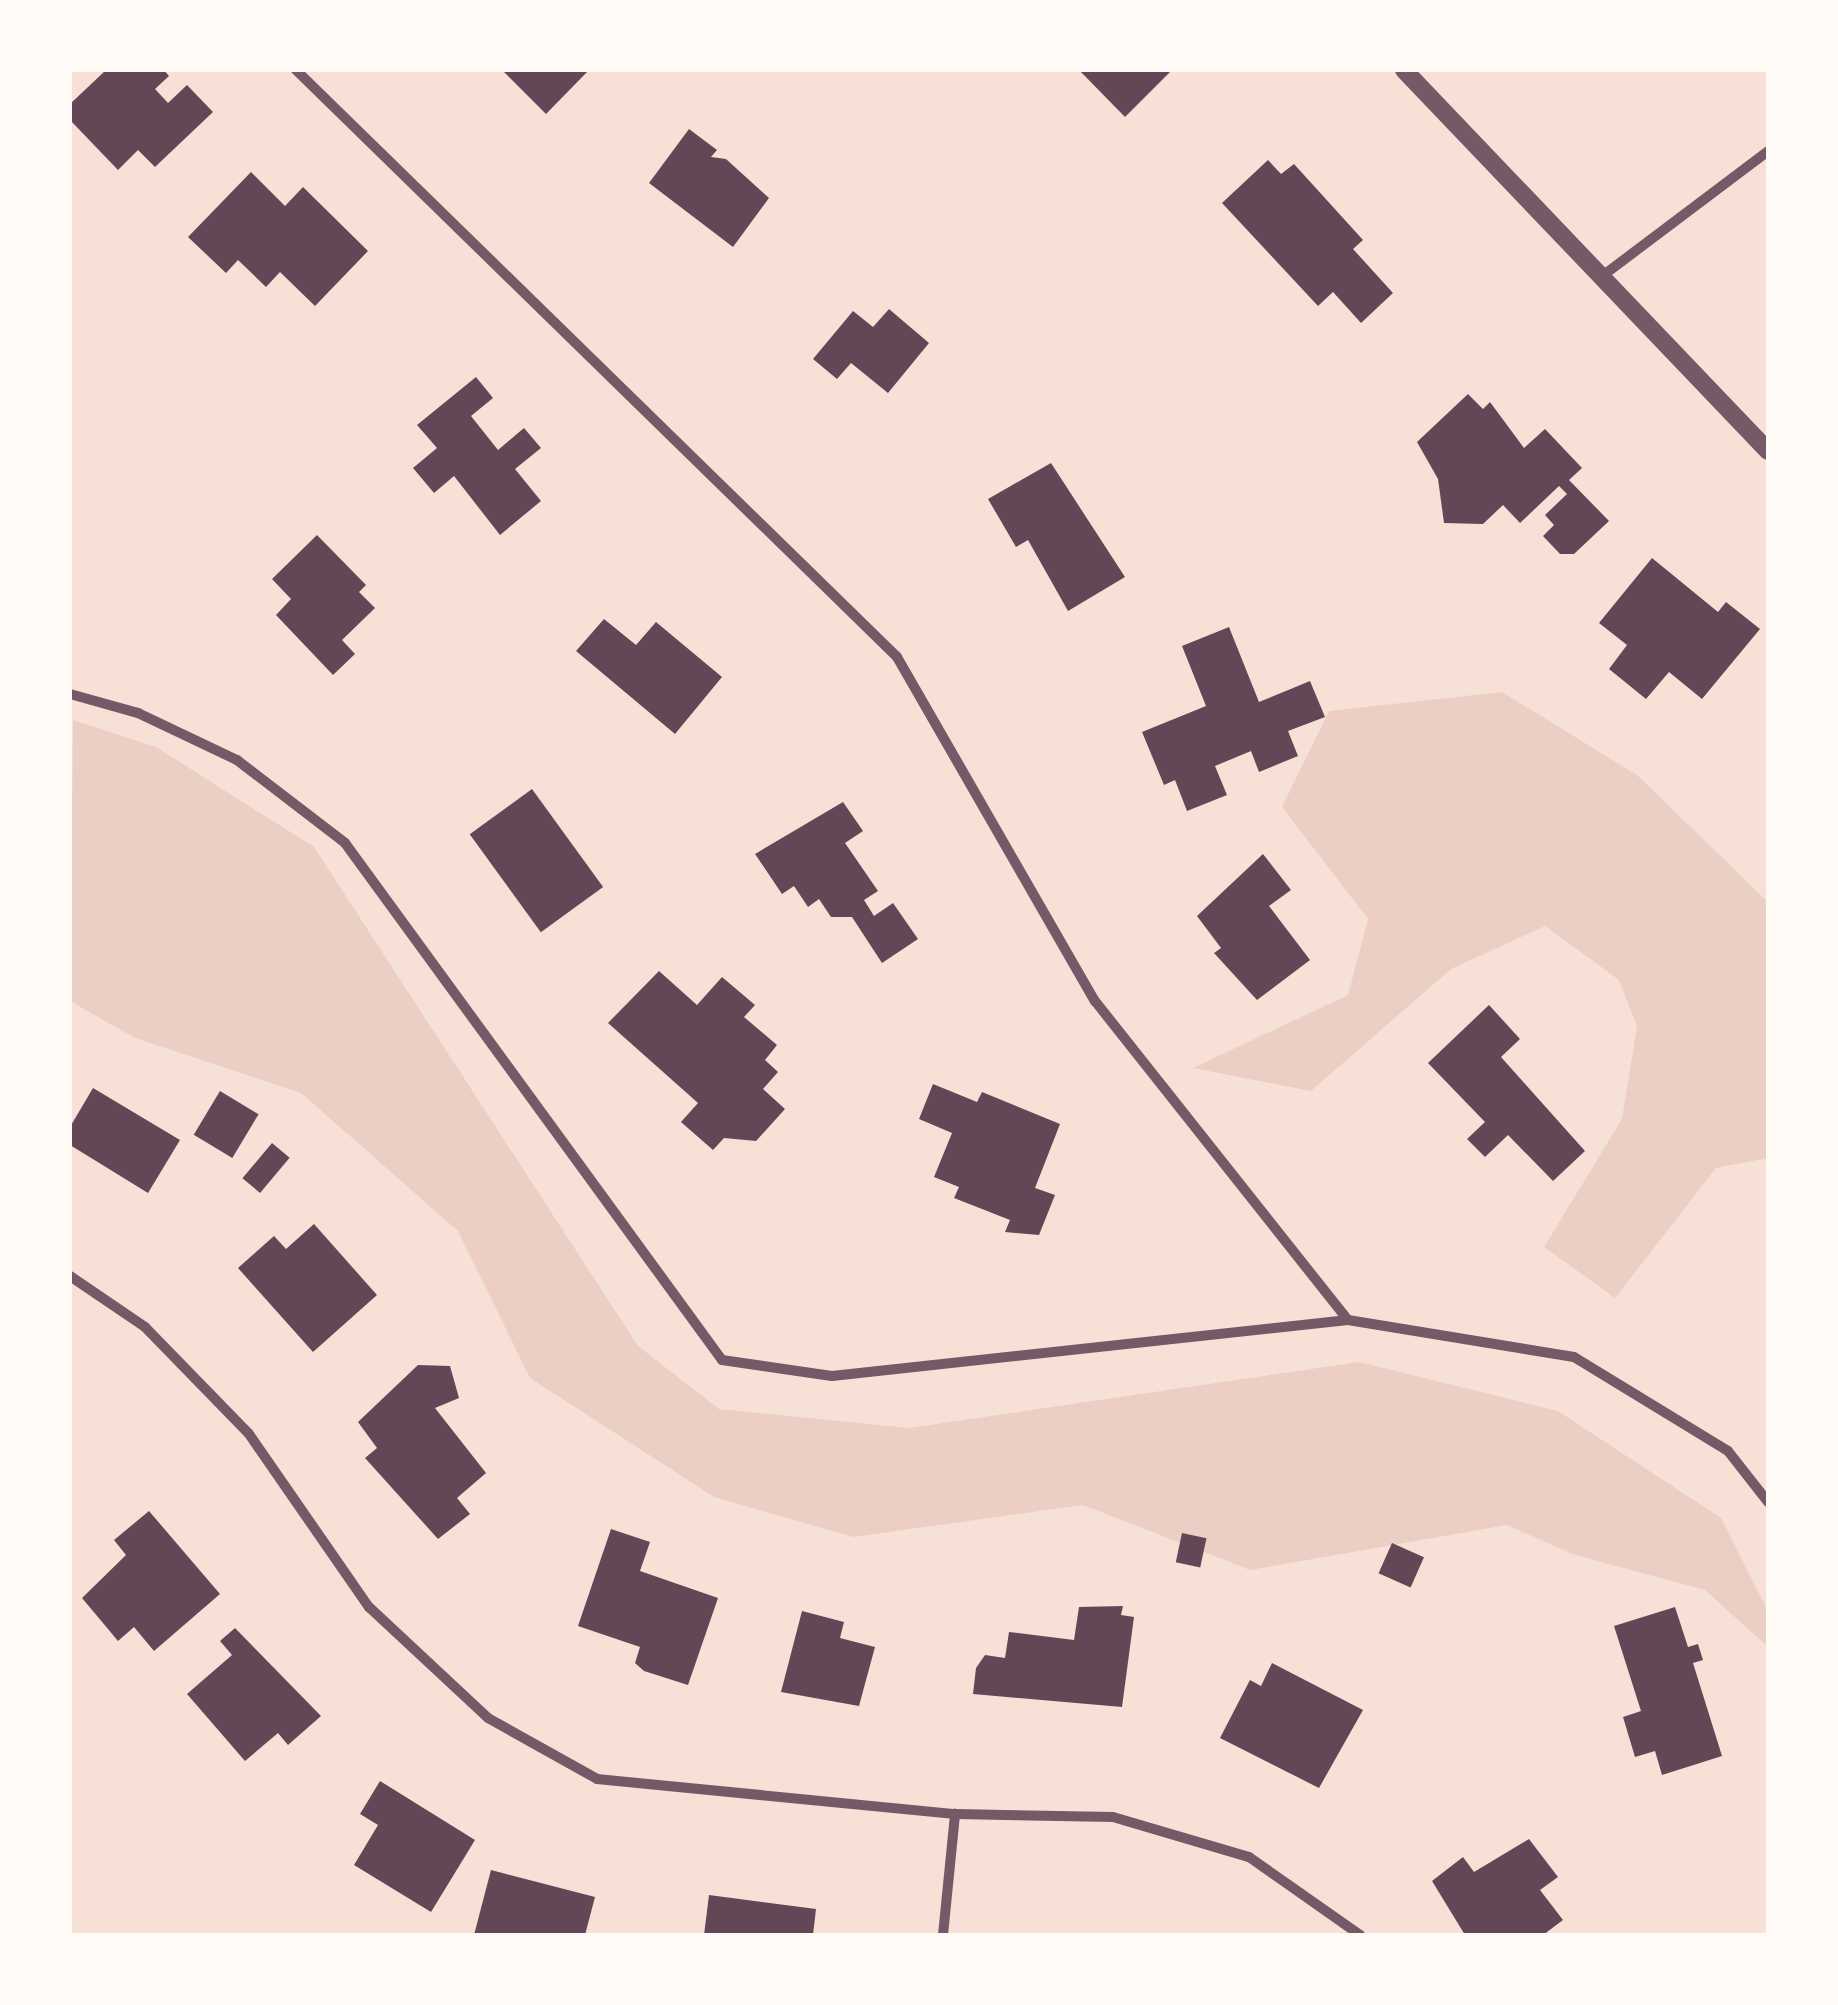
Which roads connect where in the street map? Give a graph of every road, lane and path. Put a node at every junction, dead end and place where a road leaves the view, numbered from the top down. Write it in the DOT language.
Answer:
graph roads {
  1 [pos="296,70"];
  2 [pos="1404,70"];
  3 [pos="1768,152"];
  4 [pos="1596,280"];
  5 [pos="1768,450"];
  6 [pos="70,694"];
  7 [pos="70,1276"];
  8 [pos="1348,1320"];
  9 [pos="1768,1502"];
  10 [pos="954,1814"];
  11 [pos="943,1935"];
  12 [pos="1360,1935"];
  1 -- 8 [label="street"];
  2 -- 4 [label="street"];
  3 -- 4 [label="street"];
  4 -- 5 [label="street"];
  6 -- 8 [label="street"];
  7 -- 10 [label="street"];
  8 -- 9 [label="street"];
  10 -- 11 [label="street"];
  10 -- 12 [label="street"];
}
